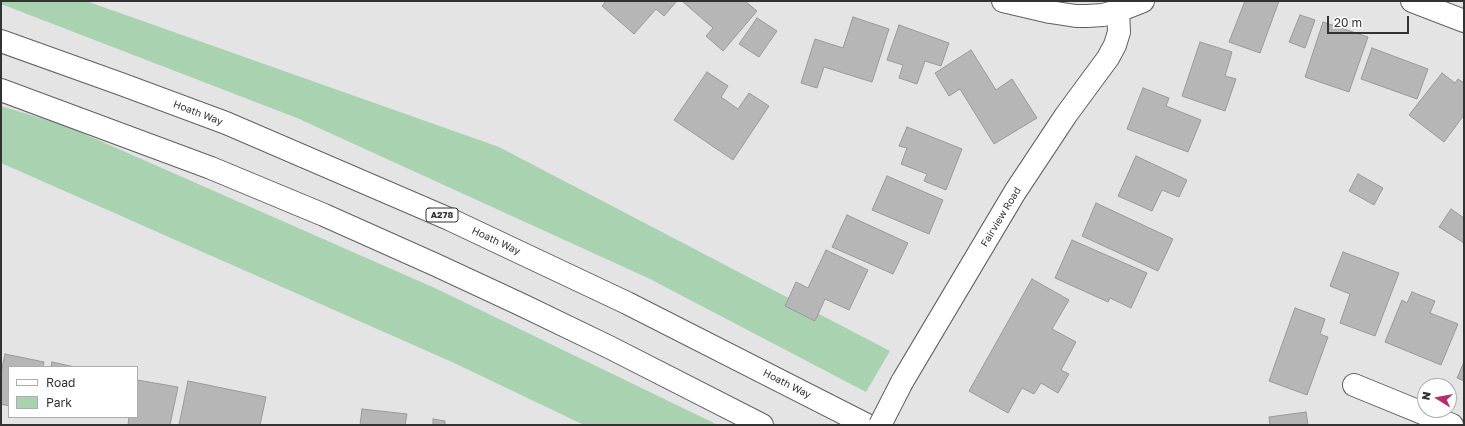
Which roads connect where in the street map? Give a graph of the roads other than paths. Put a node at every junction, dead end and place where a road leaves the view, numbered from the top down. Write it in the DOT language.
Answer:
graph roads {
  1 [pos="1003,1"];
  2 [pos="1142,1"];
  3 [pos="1412,1"];
  4 [pos="1118,11"];
  5 [pos="1464,21"];
  6 [pos="1,42"];
  7 [pos="1,90"];
  8 [pos="1354,385"];
  9 [pos="762,425"];
  10 [pos="867,425"];
  11 [pos="880,425"];
  12 [pos="1452,425"];
  1 -- 4 [label="main road"];
  2 -- 4 [label="main road"];
  3 -- 5 [label="main road"];
  4 -- 11 [label="main road, Fairview Road, bridge"];
  6 -- 10 [label="main road, Hoath Way / A278"];
  7 -- 9 [label="main road"];
  8 -- 12 [label="main road"];
}
